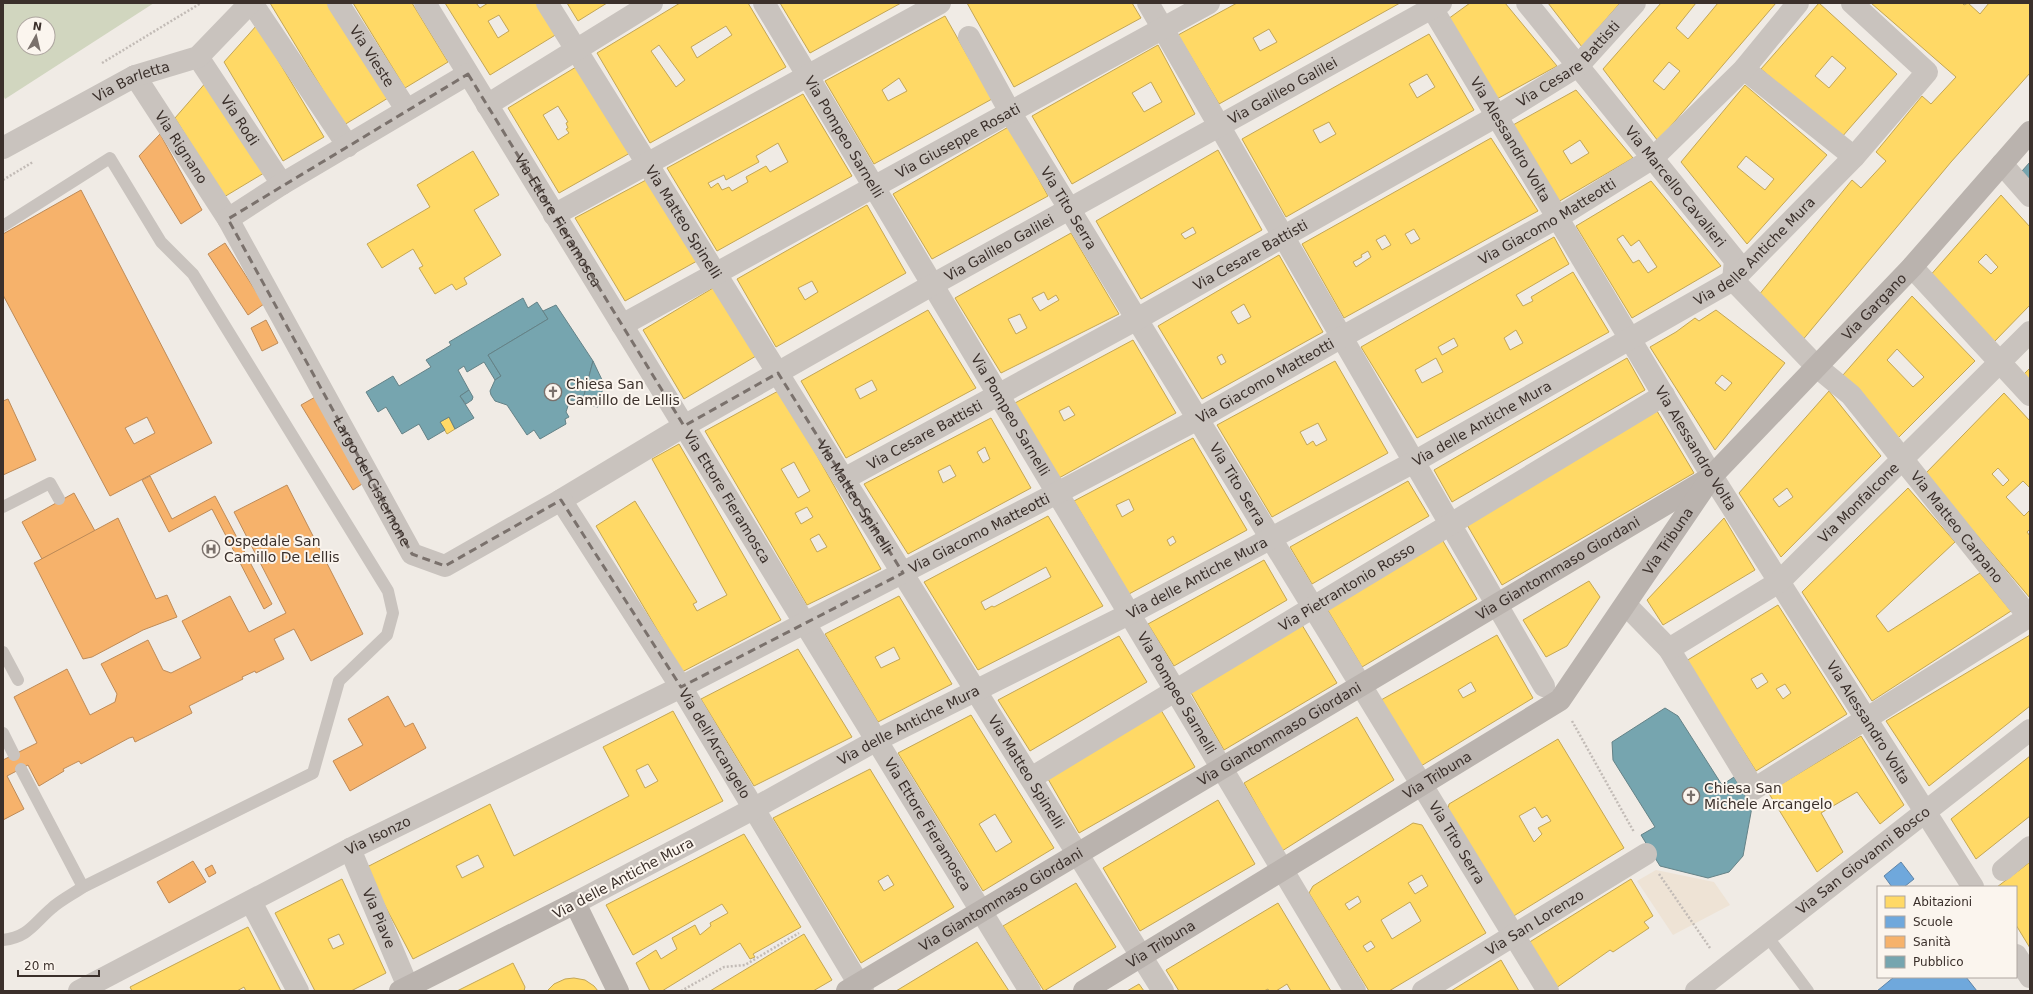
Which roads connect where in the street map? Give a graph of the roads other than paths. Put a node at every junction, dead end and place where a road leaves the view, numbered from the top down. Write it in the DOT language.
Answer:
graph roads {
  1 [pos="251,3"];
  2 [pos="338,3"];
  3 [pos="424,3"];
  4 [pos="547,3"];
  5 [pos="652,3"];
  6 [pos="764,3"];
  7 [pos="940,3"];
  8 [pos="1148,3"];
  9 [pos="1209,3"];
  10 [pos="1527,3"];
  11 [pos="1635,3"];
  12 [pos="1798,3"];
  13 [pos="1852,3"];
  14 [pos="1434,5"];
  15 [pos="1163,28"];
  16 [pos="969,37"];
  17 [pos="576,50"];
  18 [pos="198,57"];
  19 [pos="1578,66"];
  20 [pos="1744,69"];
  21 [pos="468,74"];
  22 [pos="807,75"];
  23 [pos="135,76"];
  24 [pos="487,105"];
  25 [pos="406,109"];
  26 [pos="1010,112"];
  27 [pos="1497,116"];
  28 [pos="1220,127"];
  29 [pos="2030,132"];
  30 [pos="348,146"];
  31 [pos="3,148"];
  32 [pos="1854,157"];
  33 [pos="1653,158"];
  34 [pos="647,163"];
  35 [pos="2002,164"];
  36 [pos="282,184"];
  37 [pos="874,187"];
  38 [pos="2030,196"];
  39 [pos="1070,209"];
  40 [pos="554,215"];
  41 [pos="1557,218"];
  42 [pos="228,219"];
  43 [pos="3,226"];
  44 [pos="1283,236"];
  45 [pos="1912,267"];
  46 [pos="716,274"];
  47 [pos="1733,280"];
  48 [pos="932,285"];
  49 [pos="1137,318"];
  50 [pos="622,325"];
  51 [pos="2030,332"];
  52 [pos="1342,337"];
  53 [pos="1630,339"];
  54 [pos="2000,362"];
  55 [pos="1817,367"];
  56 [pos="778,374"];
  57 [pos="998,394"];
  58 [pos="1664,395"];
  59 [pos="2030,395"];
  60 [pos="1198,419"];
  61 [pos="684,426"];
  62 [pos="1902,460"];
  63 [pos="1414,462"];
  64 [pos="1712,476"];
  65 [pos="844,479"];
  66 [pos="1057,493"];
  67 [pos="59,499"];
  68 [pos="561,500"];
  69 [pos="3,507"];
  70 [pos="1450,524"];
  71 [pos="1272,539"];
  72 [pos="902,573"];
  73 [pos="1779,582"];
  74 [pos="1496,605"];
  75 [pos="1626,605"];
  76 [pos="1313,607"];
  77 [pos="1129,614"];
  78 [pos="2030,617"];
  79 [pos="804,623"];
  80 [pos="1669,649"];
  81 [pos="4,658"];
  82 [pos="18,680"];
  83 [pos="1361,685"];
  84 [pos="1544,686"];
  85 [pos="680,687"];
  86 [pos="976,691"];
  87 [pos="1176,691"];
  88 [pos="1866,719"];
  89 [pos="2030,730"];
  90 [pos="3,733"];
  91 [pos="877,740"];
  92 [pos="14,755"];
  93 [pos="1222,768"];
  94 [pos="21,769"];
  95 [pos="1031,778"];
  96 [pos="1422,784"];
  97 [pos="753,809"];
  98 [pos="1925,812"];
  99 [pos="2030,847"];
  100 [pos="350,849"];
  101 [pos="1078,854"];
  102 [pos="1649,858"];
  103 [pos="1283,870"];
  104 [pos="2002,870"];
  105 [pos="1972,886"];
  106 [pos="84,887"];
  107 [pos="251,902"];
  108 [pos="575,903"];
  109 [pos="981,911"];
  110 [pos="1514,935"];
  111 [pos="1767,936"];
  112 [pos="3,940"];
  113 [pos="1141,956"];
  114 [pos="2017,957"];
  115 [pos="2030,977"];
  116 [pos="104,986"];
  117 [pos="404,989"];
  118 [pos="856,989"];
  119 [pos="79,991"];
  120 [pos="298,991"];
  121 [pos="618,991"];
  122 [pos="1030,991"];
  123 [pos="1084,991"];
  124 [pos="1164,991"];
  125 [pos="1355,991"];
  126 [pos="1423,991"];
  127 [pos="1548,991"];
  128 [pos="1696,991"];
  129 [pos="1808,991"];
  1 -- 18 [label="street, Via Barletta"];
  1 -- 30 [label="street"];
  2 -- 25 [label="street, Via Vieste"];
  3 -- 21 [label="street, Via Ettore Fieramosca"];
  4 -- 17 [label="street, Via Matteo Spinelli"];
  5 -- 17 [label="street"];
  6 -- 22 [label="street, Via Pompeo Sarnelli"];
  7 -- 22 [label="street"];
  8 -- 15 [label="street"];
  9 -- 15 [label="street, Via Giuseppe Rosati"];
  10 -- 19 [label="street, Via Marcello Cavalieri"];
  11 -- 19 [label="street, Via Cesare Battisti"];
  12 -- 20 [label="street, Via Giacomo Matteotti"];
  13 -- 32 [label="street, Via delle Antiche Mura"];
  14 -- 27 [label="street, Via Alessandro Volta"];
  14 -- 28 [label="street, Via Galileo Galilei"];
  15 -- 26 [label="street, Via Giuseppe Rosati"];
  15 -- 28 [label="street"];
  16 -- 26 [label="street, Via Tito Serra"];
  17 -- 24 [label="street"];
  17 -- 34 [label="street, Via Matteo Spinelli"];
  18 -- 23 [label="street, Via Barletta"];
  18 -- 36 [label="street, Via Rodi"];
  19 -- 27 [label="street, Via Cesare Battisti"];
  19 -- 33 [label="street, Via Marcello Cavalieri"];
  20 -- 32 [label="street"];
  20 -- 33 [label="street, Via Giacomo Matteotti"];
  21 -- 24 [label="street, Via Ettore Fieramosca"];
  21 -- 25 [label="street"];
  22 -- 34 [label="street"];
  22 -- 37 [label="street, Via Pompeo Sarnelli"];
  23 -- 31 [label="street, Via Barletta"];
  23 -- 42 [label="street, Via Rignano"];
  24 -- 40 [label="street, Via Ettore Fieramosca"];
  25 -- 30 [label="street"];
  26 -- 37 [label="street, Via Giuseppe Rosati"];
  26 -- 39 [label="street, Via Tito Serra"];
  27 -- 41 [label="street, Via Alessandro Volta"];
  27 -- 44 [label="street, Via Cesare Battisti"];
  28 -- 39 [label="street, Via Galileo Galilei"];
  28 -- 44 [label="street"];
  29 -- 35 [label="main road, Via Gargano"];
  30 -- 36 [label="street"];
  32 -- 47 [label="street, Via delle Antiche Mura"];
  33 -- 41 [label="street, Via Giacomo Matteotti"];
  33 -- 47 [label="street, Via Marcello Cavalieri"];
  34 -- 40 [label="street"];
  34 -- 46 [label="street, Via Matteo Spinelli"];
  35 -- 38 [label="street"];
  35 -- 45 [label="main road, Via Gargano"];
  36 -- 42 [label="street"];
  37 -- 46 [label="street, Via Giuseppe Rosati"];
  37 -- 48 [label="street, Via Pompeo Sarnelli"];
  39 -- 48 [label="street, Via Galileo Galilei"];
  39 -- 49 [label="street, Via Tito Serra"];
  40 -- 50 [label="street, Via Ettore Fieramosca"];
  41 -- 52 [label="street, Via Giacomo Matteotti"];
  41 -- 53 [label="street, Via Alessandro Volta"];
  42 -- 68 [label="street, Largo del Cisternone"];
  43 -- 106 [label="lane"];
  44 -- 49 [label="street, Via Cesare Battisti"];
  44 -- 52 [label="street"];
  45 -- 54 [label="street"];
  45 -- 55 [label="main road, Via Gargano"];
  46 -- 50 [label="street, Via Giuseppe Rosati"];
  46 -- 56 [label="street, Via Matteo Spinelli"];
  47 -- 53 [label="street, Via delle Antiche Mura"];
  47 -- 55 [label="street"];
  48 -- 56 [label="street, Via Galileo Galilei"];
  48 -- 57 [label="street, Via Pompeo Sarnelli"];
  49 -- 57 [label="street, Via Cesare Battisti"];
  49 -- 60 [label="street, Via Tito Serra"];
  50 -- 61 [label="street, Via Ettore Fieramosca"];
  51 -- 54 [label="street, Via Monfalcone"];
  52 -- 60 [label="street, Via Giacomo Matteotti"];
  52 -- 63 [label="street"];
  53 -- 58 [label="street, Via Alessandro Volta"];
  53 -- 63 [label="street, Via delle Antiche Mura"];
  54 -- 59 [label="street"];
  54 -- 62 [label="street, Via Monfalcone"];
  55 -- 62 [label="street, Via Matteo Carpano"];
  55 -- 64 [label="main road, Via Gargano"];
  56 -- 61 [label="street, Via Galileo Galilei"];
  56 -- 65 [label="street, Via Matteo Spinelli"];
  57 -- 65 [label="street, Via Cesare Battisti"];
  57 -- 66 [label="street, Via Pompeo Sarnelli"];
  58 -- 64 [label="street, Via Alessandro Volta"];
  58 -- 70 [label="street, Via Pietrantonio Rosso"];
  60 -- 66 [label="street, Via Giacomo Matteotti"];
  60 -- 71 [label="street, Via Tito Serra"];
  61 -- 68 [label="street, Largo del Cisternone"];
  61 -- 79 [label="street, Via Ettore Fieramosca"];
  62 -- 73 [label="street, Via Monfalcone"];
  62 -- 78 [label="street, Via Matteo Carpano"];
  63 -- 70 [label="street"];
  63 -- 71 [label="street, Via delle Antiche Mura"];
  64 -- 73 [label="street, Via Alessandro Volta"];
  64 -- 74 [label="main road, Via Giantommaso Giordani"];
  64 -- 75 [label="main road, Via Tribuna"];
  65 -- 72 [label="street, Via Matteo Spinelli"];
  66 -- 72 [label="street, Via Giacomo Matteotti"];
  66 -- 77 [label="street, Via Pompeo Sarnelli"];
  67 -- 69 [label="lane"];
  68 -- 85 [label="street, Via dell'Arcangelo"];
  70 -- 74 [label="street"];
  70 -- 76 [label="street, Via Pietrantonio Rosso"];
  71 -- 76 [label="street, Via Tito Serra"];
  71 -- 77 [label="street, Via delle Antiche Mura"];
  72 -- 79 [label="street, Via Giacomo Matteotti"];
  72 -- 86 [label="street, Via Matteo Spinelli"];
  73 -- 80 [label="street, Via Monfalcone"];
  73 -- 88 [label="street, Via Alessandro Volta"];
  74 -- 83 [label="main road, Via Giantommaso Giordani"];
  74 -- 84 [label="street"];
  75 -- 80 [label="street"];
  75 -- 96 [label="main road, Via Tribuna"];
  76 -- 83 [label="street, Via Tito Serra"];
  76 -- 87 [label="street, Via Pietrantonio Rosso"];
  77 -- 86 [label="street, Via delle Antiche Mura"];
  77 -- 87 [label="street, Via Pompeo Sarnelli"];
  78 -- 88 [label="street"];
  79 -- 85 [label="street, Via Giacomo Matteotti"];
  79 -- 91 [label="street, Via Ettore Fieramosca"];
  80 -- 88 [label="street"];
  81 -- 82 [label="lane"];
  83 -- 93 [label="main road, Via Giantommaso Giordani"];
  83 -- 96 [label="street, Via Tito Serra"];
  85 -- 97 [label="street, Via dell'Arcangelo"];
  85 -- 100 [label="street, Via Isonzo"];
  86 -- 91 [label="street, Via delle Antiche Mura"];
  86 -- 95 [label="street, Via Matteo Spinelli"];
  87 -- 93 [label="street, Via Pompeo Sarnelli"];
  87 -- 95 [label="street, Via Pietrantonio Rosso"];
  88 -- 98 [label="street, Via Alessandro Volta"];
  89 -- 98 [label="street, Via San Giovanni Bosco"];
  90 -- 92 [label="lane"];
  91 -- 97 [label="street, Via delle Antiche Mura"];
  91 -- 109 [label="street, Via Ettore Fieramosca"];
  93 -- 101 [label="main road, Via Giantommaso Giordani"];
  93 -- 103 [label="street, Via Pompeo Sarnelli"];
  94 -- 106 [label="lane"];
  95 -- 101 [label="street, Via Matteo Spinelli"];
  96 -- 103 [label="main road, Via Tribuna"];
  96 -- 110 [label="street, Via Tito Serra"];
  97 -- 108 [label="street, Via delle Antiche Mura"];
  97 -- 118 [label="street, Via dell'Arcangelo"];
  98 -- 105 [label="street, Via Alessandro Volta"];
  98 -- 111 [label="street, Via San Giovanni Bosco"];
  99 -- 104 [label="street"];
  100 -- 107 [label="street, Via Isonzo"];
  100 -- 117 [label="street, Via Piave"];
  101 -- 109 [label="main road, Via Giantommaso Giordani"];
  101 -- 113 [label="street, Via Matteo Spinelli"];
  102 -- 110 [label="street, Via San Lorenzo"];
  103 -- 113 [label="main road, Via Tribuna"];
  103 -- 125 [label="street, Via Pompeo Sarnelli"];
  106 -- 112 [label="lane"];
  107 -- 116 [label="street, Via Isonzo"];
  107 -- 120 [label="street"];
  108 -- 117 [label="main road, Via delle Antiche Mura"];
  108 -- 121 [label="main road"];
  109 -- 118 [label="main road, Via Giantommaso Giordani"];
  109 -- 122 [label="street, Via Ettore Fieramosca"];
  110 -- 126 [label="street, Via San Lorenzo"];
  110 -- 127 [label="street, Via Tito Serra"];
  111 -- 128 [label="street, Via San Giovanni Bosco"];
  111 -- 129 [label="lane"];
  113 -- 123 [label="main road, Via Tribuna"];
  113 -- 124 [label="street, Via Matteo Spinelli"];
  114 -- 115 [label="street"];
  116 -- 119 [label="street, Via Isonzo"];
}
